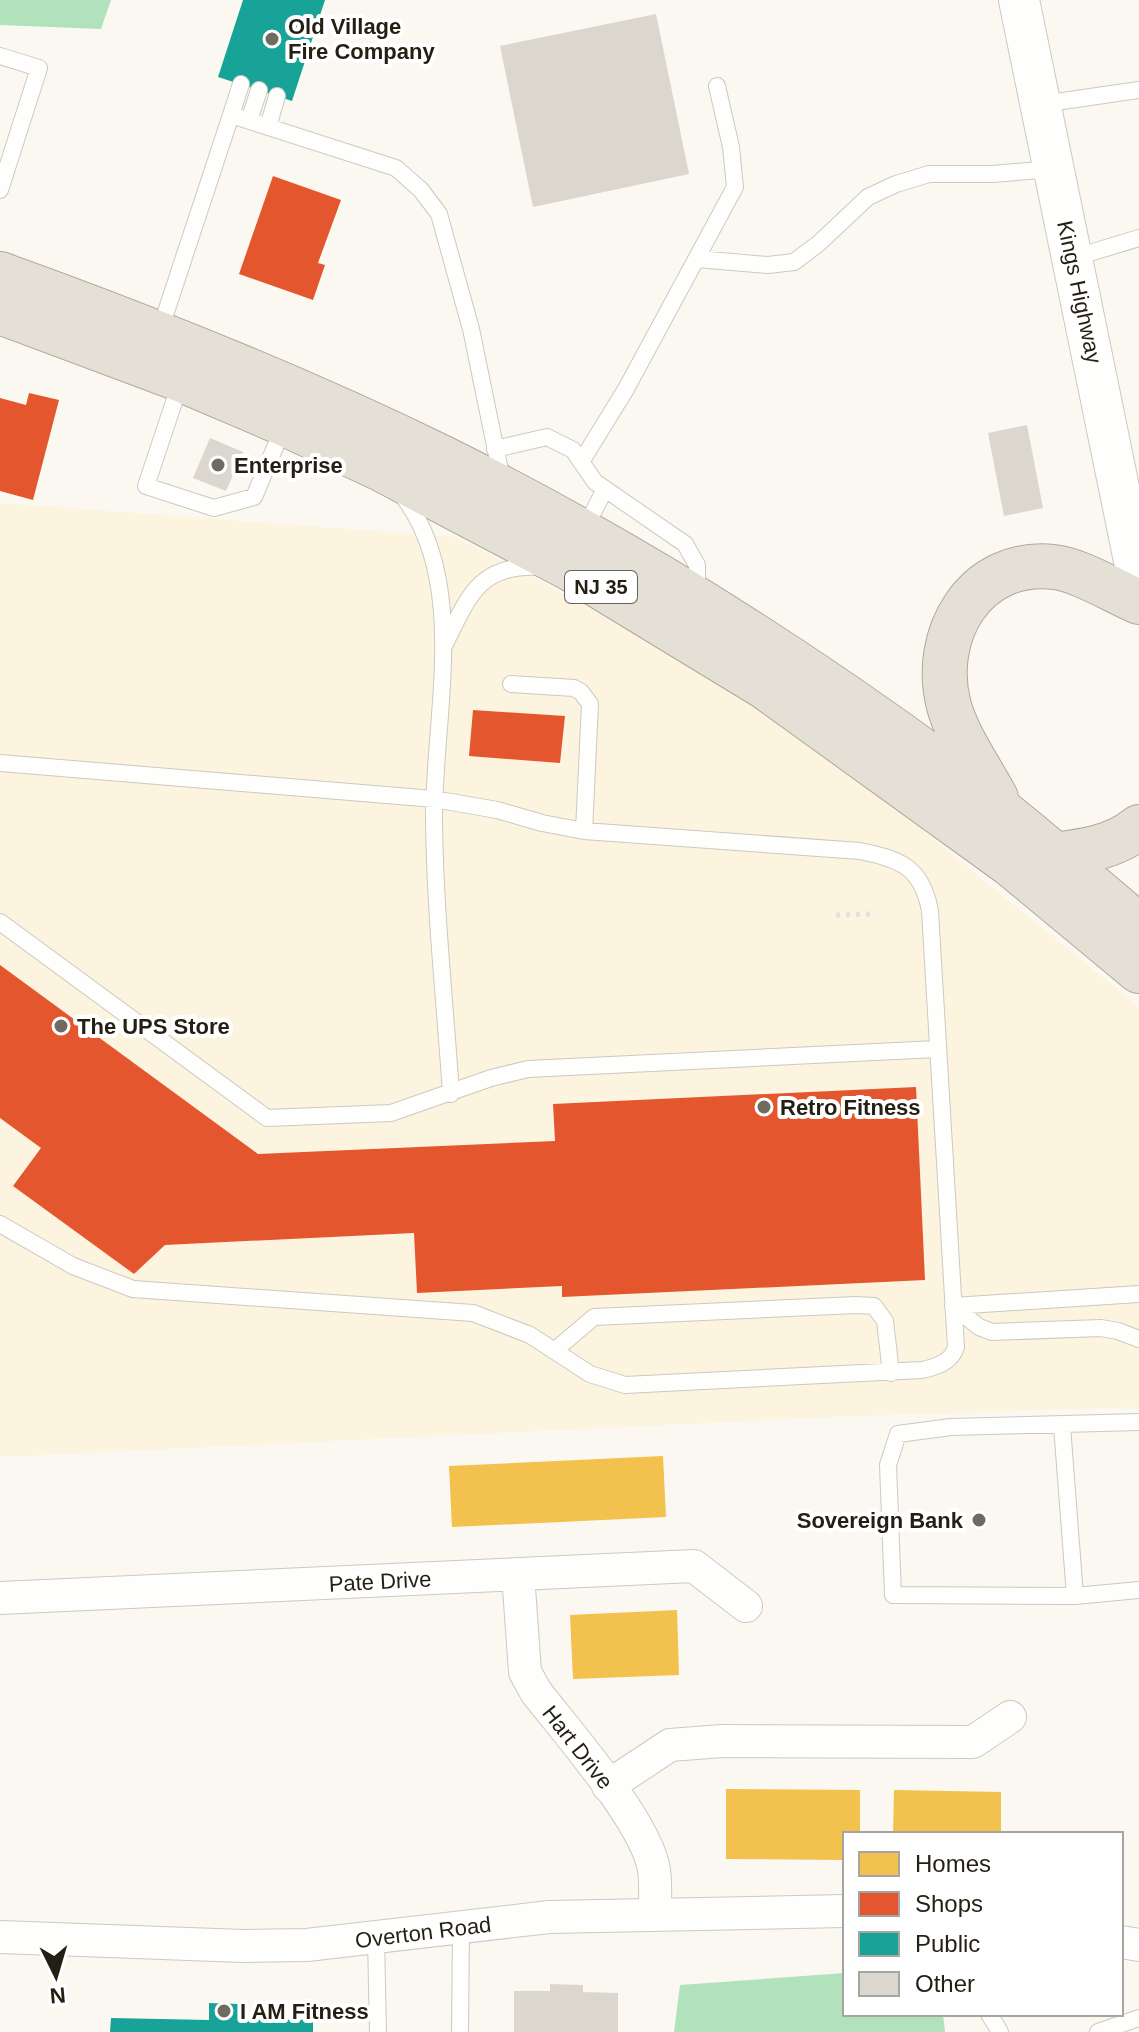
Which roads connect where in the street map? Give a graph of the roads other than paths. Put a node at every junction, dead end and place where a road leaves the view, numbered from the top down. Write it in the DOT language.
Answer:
graph roads {
  1 [pos="1019,0"];
  2 [pos="0,56"];
  3 [pos="241,84"];
  4 [pos="717,86"];
  5 [pos="259,90"];
  6 [pos="1139,90"];
  7 [pos="277,96"];
  8 [pos="1041,104"];
  9 [pos="231,115"];
  10 [pos="249,121"];
  11 [pos="268,127"];
  12 [pos="1054,169"];
  13 [pos="0,190"];
  14 [pos="1139,238"];
  15 [pos="1073,258"];
  16 [pos="697,259"];
  17 [pos="0,274"];
  18 [pos="0,312"];
  19 [pos="159,356"];
  20 [pos="285,424"];
  21 [pos="581,462"];
  22 [pos="381,469"];
  23 [pos="499,469"];
  24 [pos="605,489"];
  25 [pos="577,551"];
  26 [pos="1139,585"];
  27 [pos="697,600"];
  28 [pos="1139,602"];
  29 [pos="444,645"];
  30 [pos="511,684"];
  31 [pos="0,763"];
  32 [pos="434,799"];
  33 [pos="1005,815"];
  34 [pos="1139,827"];
  35 [pos="584,831"];
  36 [pos="1055,855"];
  37 [pos="0,922"];
  38 [pos="1139,926"];
  39 [pos="1139,971"];
  40 [pos="937,1049"];
  41 [pos="451,1094"];
  42 [pos="0,1224"];
  43 [pos="1139,1294"];
  44 [pos="953,1306"];
  45 [pos="1139,1339"];
  46 [pos="554,1351"];
  47 [pos="891,1373"];
  48 [pos="1139,1422"];
  49 [pos="1062,1426"];
  50 [pos="518,1574"];
  51 [pos="1139,1590"];
  52 [pos="1075,1596"];
  53 [pos="0,1598"];
  54 [pos="746,1606"];
  55 [pos="1010,1717"];
  56 [pos="608,1786"];
  57 [pos="843,1911"];
  58 [pos="655,1913"];
  59 [pos="461,1927"];
  60 [pos="0,1937"];
  61 [pos="376,1938"];
  62 [pos="1139,2018"];
  63 [pos="378,2032"];
  64 [pos="460,2032"];
  65 [pos="1098,2032"];
  1 -- 8 [label="street, Kings Highway"];
  2 -- 13 [label="lane"];
  3 -- 9 [label="lane"];
  4 -- 16 [label="lane"];
  5 -- 10 [label="lane"];
  6 -- 8 [label="lane"];
  7 -- 11 [label="lane"];
  8 -- 12 [label="street, Kings Highway"];
  9 -- 10 [label="lane"];
  9 -- 19 [label="lane"];
  10 -- 11 [label="lane"];
  11 -- 23 [label="lane"];
  12 -- 15 [label="street, Kings Highway"];
  12 -- 16 [label="lane"];
  14 -- 15 [label="lane"];
  15 -- 26 [label="street, Kings Highway"];
  16 -- 21 [label="lane"];
  17 -- 19 [label="highway, NJ 35"];
  18 -- 19 [label="highway, NJ 35"];
  19 -- 20 [label="highway, NJ 35"];
  19 -- 20 [label="lane"];
  19 -- 23 [label="highway, NJ 35"];
  20 -- 22 [label="highway, NJ 35"];
  21 -- 23 [label="lane"];
  21 -- 24 [label="lane"];
  22 -- 25 [label="highway, NJ 35"];
  22 -- 29 [label="lane"];
  23 -- 25 [label="highway, NJ 35"];
  24 -- 25 [label="lane"];
  24 -- 27 [label="lane"];
  25 -- 27 [label="highway, NJ 35"];
  25 -- 29 [label="lane"];
  25 -- 39 [label="highway, NJ 35"];
  27 -- 33 [label="highway, NJ 35"];
  28 -- 33 [label="highway"];
  29 -- 32 [label="lane"];
  30 -- 35 [label="lane"];
  31 -- 32 [label="lane"];
  32 -- 35 [label="lane"];
  32 -- 41 [label="lane"];
  33 -- 36 [label="highway, NJ 35"];
  34 -- 36 [label="highway"];
  35 -- 40 [label="lane"];
  36 -- 38 [label="highway, NJ 35"];
  37 -- 41 [label="lane"];
  40 -- 41 [label="lane"];
  40 -- 44 [label="lane"];
  42 -- 46 [label="lane"];
  43 -- 44 [label="lane"];
  44 -- 45 [label="lane"];
  44 -- 47 [label="lane"];
  46 -- 47 [label="lane"];
  46 -- 47 [label="lane"];
  48 -- 49 [label="lane"];
  49 -- 52 [label="lane"];
  49 -- 52 [label="lane"];
  50 -- 53 [label="street, Pate Drive"];
  50 -- 54 [label="street, Pate Drive"];
  50 -- 56 [label="street, Hart Drive"];
  51 -- 52 [label="lane"];
  55 -- 56 [label="street"];
  56 -- 58 [label="street, Hart Drive"];
  57 -- 58 [label="street, Overton Road"];
  58 -- 59 [label="street, Overton Road"];
  59 -- 61 [label="street, Overton Road"];
  59 -- 64 [label="lane"];
  60 -- 61 [label="street, Overton Road"];
  61 -- 63 [label="lane"];
  62 -- 65 [label="lane"];
}
